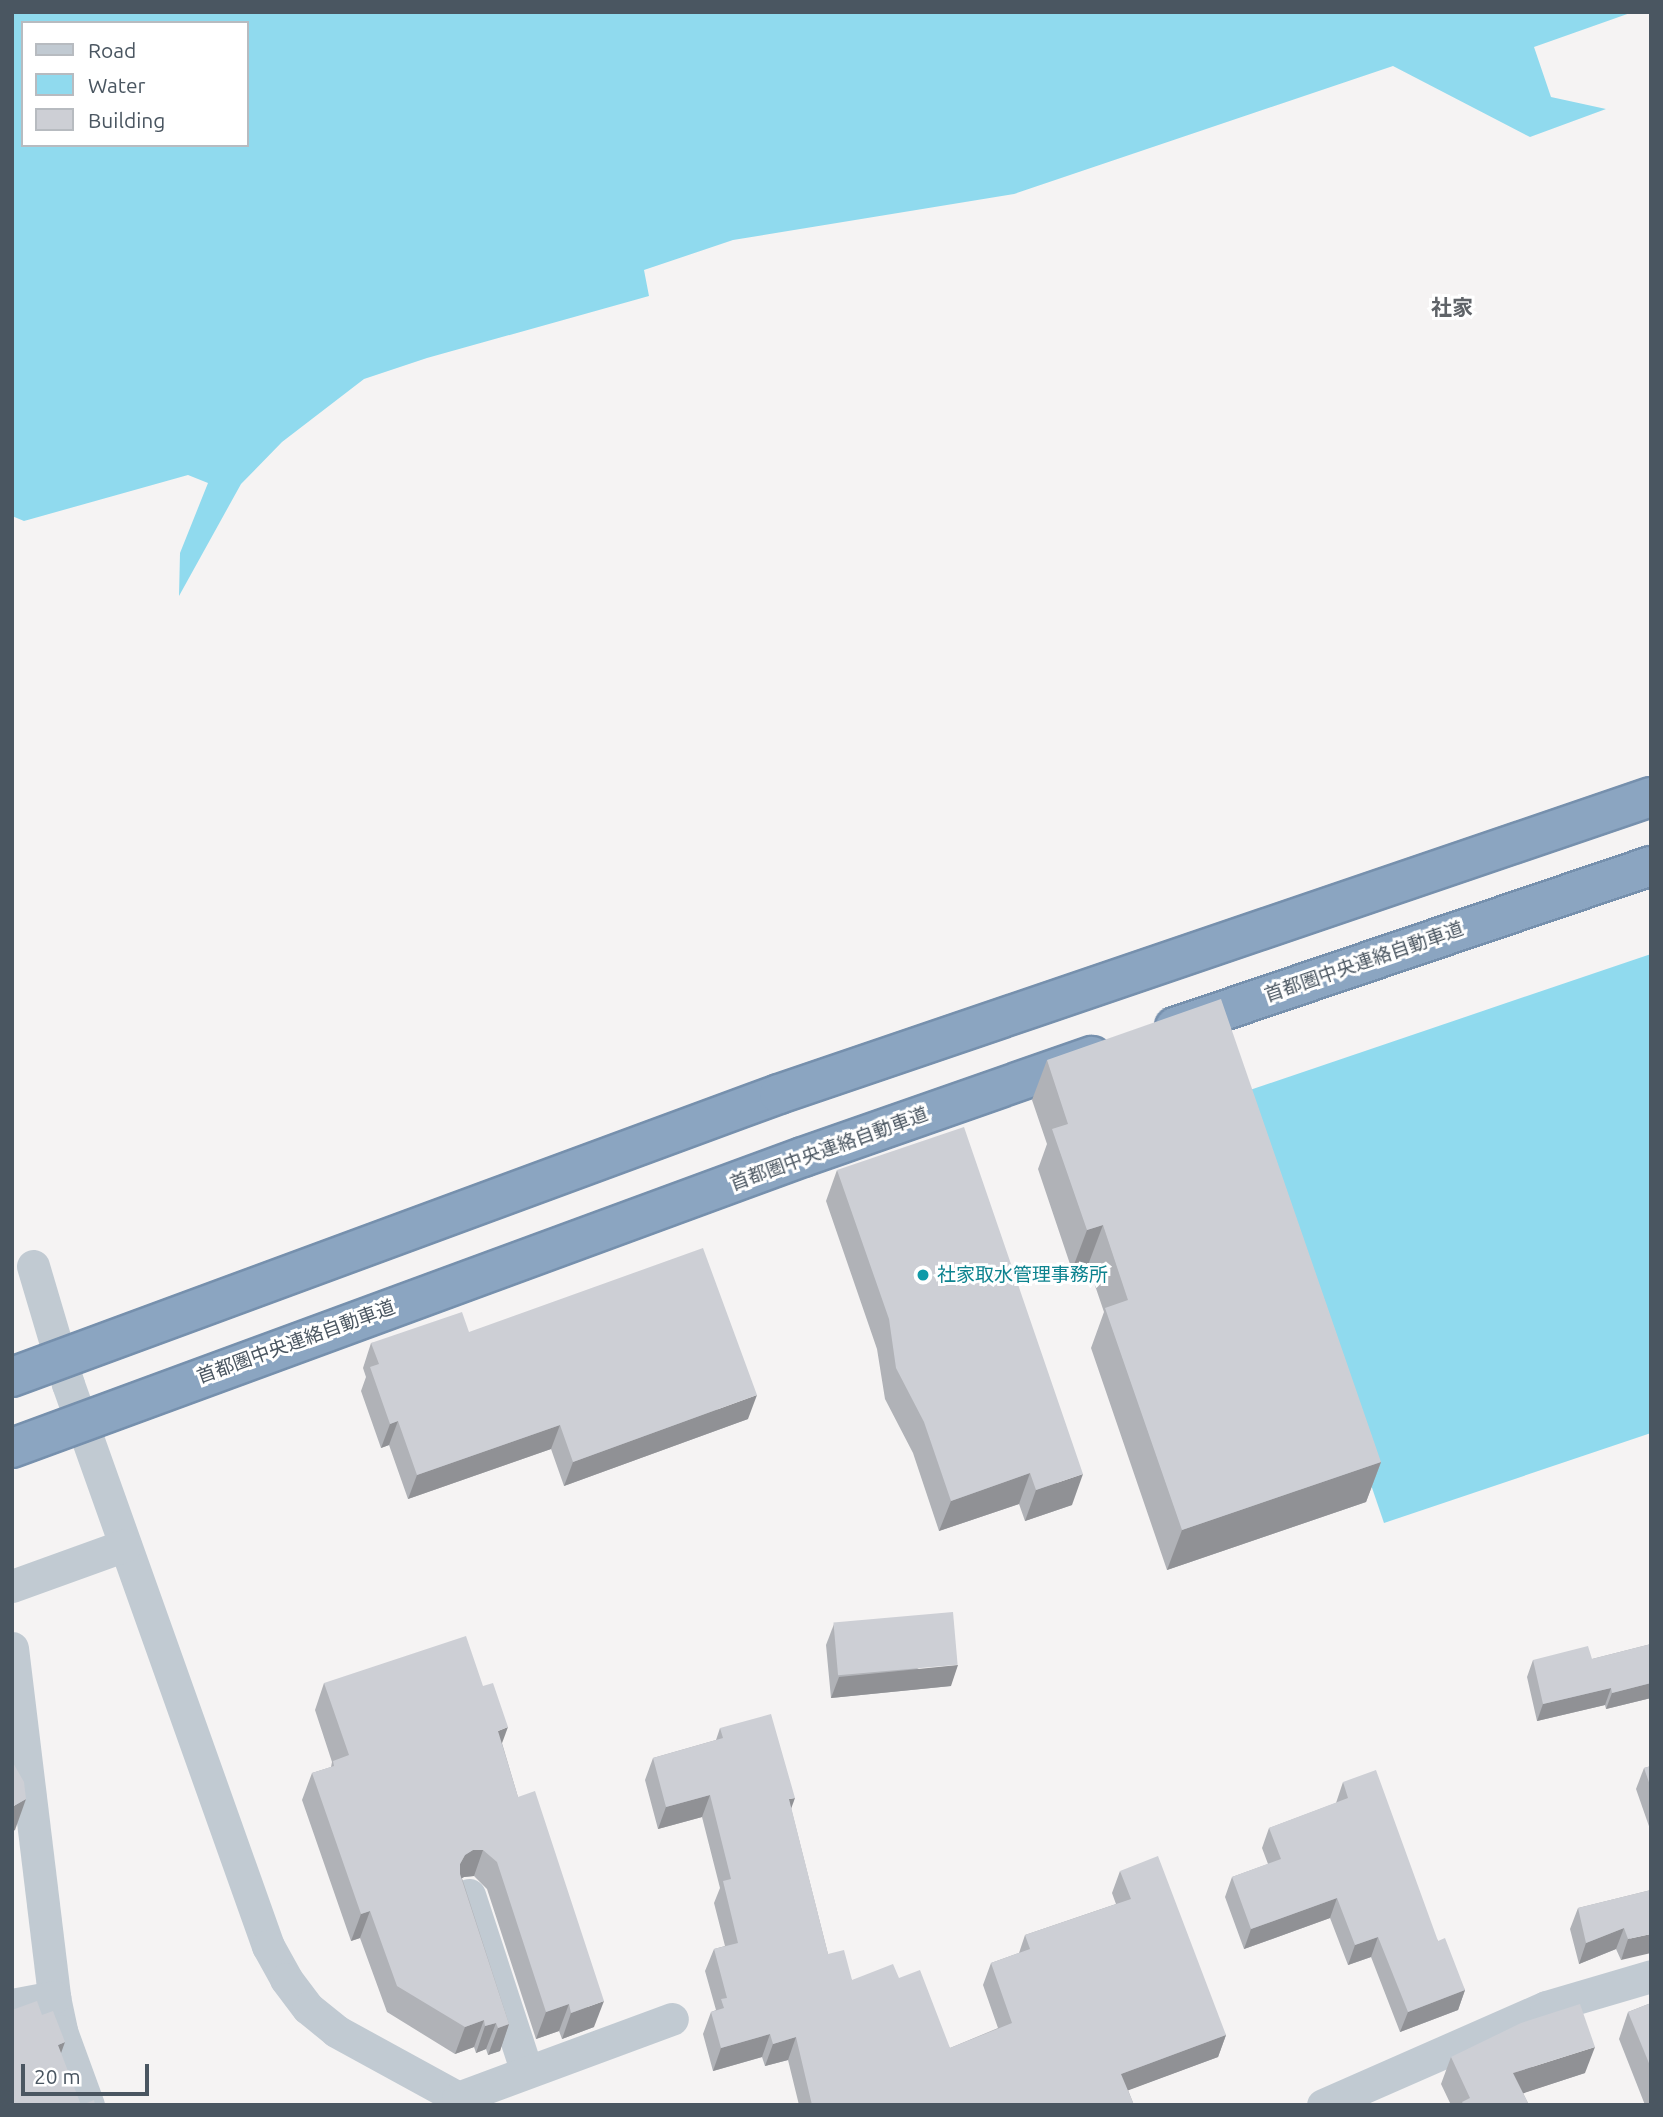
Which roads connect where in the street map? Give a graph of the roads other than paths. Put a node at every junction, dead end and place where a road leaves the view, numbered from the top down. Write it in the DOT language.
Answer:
graph roads {
  1 [pos="1651,797"];
  2 [pos="1651,866"];
  3 [pos="33,1266"];
  4 [pos="12,1377"];
  5 [pos="12,1448"];
  6 [pos="125,1545"];
  7 [pos="12,1586"];
  8 [pos="12,1648"];
  9 [pos="469,1895"];
  10 [pos="1651,1976"];
  11 [pos="54,1997"];
  12 [pos="12,2005"];
  13 [pos="672,2019"];
  14 [pos="527,2072"];
  15 [pos="456,2100"];
  16 [pos="1339,2101"];
  17 [pos="89,2105"];
  18 [pos="414,2105"];
  1 -- 4 [label="highway, bridge"];
  2 -- 5 [label="highway, 首都圏中央連絡自動車道, bridge"];
  3 -- 6 [label="street"];
  6 -- 7 [label="street"];
  6 -- 15 [label="street"];
  8 -- 11 [label="street"];
  9 -- 14 [label="street"];
  10 -- 16 [label="street"];
  11 -- 12 [label="street"];
  11 -- 17 [label="street"];
  13 -- 14 [label="street"];
  14 -- 15 [label="street"];
  15 -- 18 [label="street"];
}
